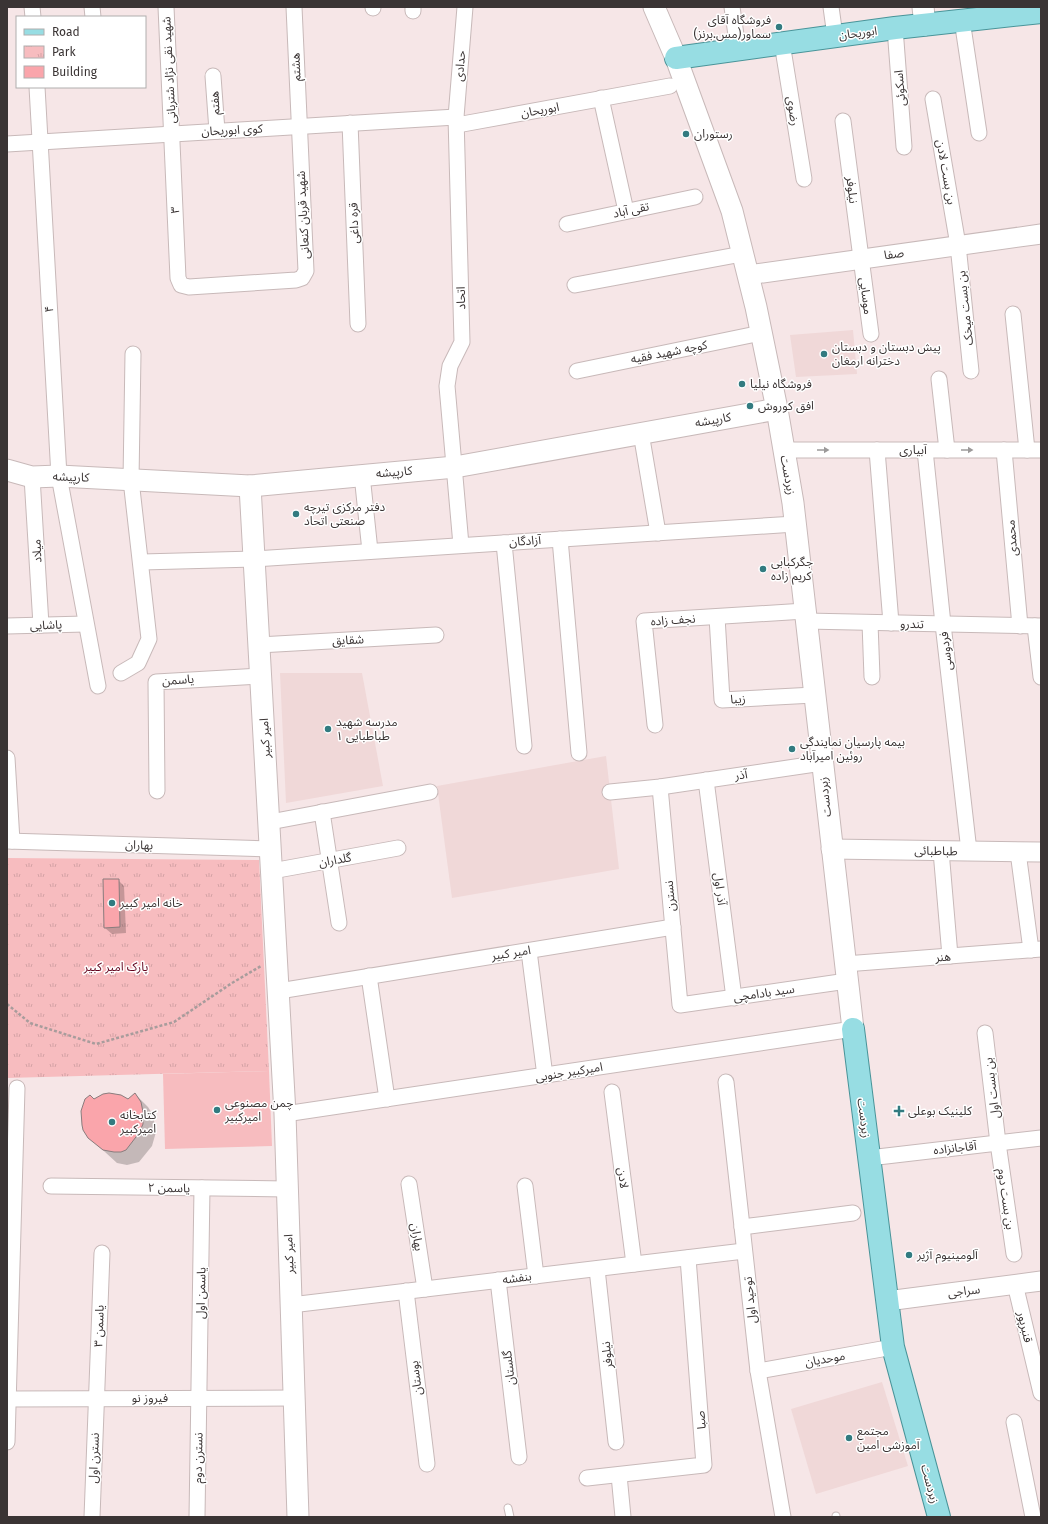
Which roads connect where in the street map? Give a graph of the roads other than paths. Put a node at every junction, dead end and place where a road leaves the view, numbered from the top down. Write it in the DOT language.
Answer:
graph roads {
  1 [pos="166,7"];
  2 [pos="294,7"];
  3 [pos="465,7"];
  4 [pos="654,7"];
  5 [pos="732,7"];
  6 [pos="831,7"];
  7 [pos="1002,12"];
  8 [pos="1041,14"];
  9 [pos="924,16"];
  10 [pos="962,20"];
  11 [pos="895,28"];
  12 [pos="835,36"];
  13 [pos="782,44"];
  14 [pos="738,49"];
  15 [pos="676,58"];
  16 [pos="213,76"];
  17 [pos="677,84"];
  18 [pos="37,88"];
  19 [pos="601,98"];
  20 [pos="933,99"];
  21 [pos="456,121"];
  22 [pos="844,121"];
  23 [pos="350,123"];
  24 [pos="299,126"];
  25 [pos="217,131"];
  26 [pos="979,133"];
  27 [pos="172,134"];
  28 [pos="40,142"];
  29 [pos="7,144"];
  30 [pos="904,148"];
  31 [pos="804,179"];
  32 [pos="695,197"];
  33 [pos="626,211"];
  34 [pos="567,224"];
  35 [pos="1041,234"];
  36 [pos="958,245"];
  37 [pos="742,254"];
  38 [pos="861,259"];
  39 [pos="748,275"];
  40 [pos="181,285"];
  41 [pos="575,286"];
  42 [pos="1013,314"];
  43 [pos="358,324"];
  44 [pos="761,333"];
  45 [pos="871,334"];
  46 [pos="133,354"];
  47 [pos="577,371"];
  48 [pos="971,371"];
  49 [pos="939,379"];
  50 [pos="777,408"];
  51 [pos="641,433"];
  52 [pos="784,450"];
  53 [pos="877,450"];
  54 [pos="925,450"];
  55 [pos="947,450"];
  56 [pos="1004,450"];
  57 [pos="1034,450"];
  58 [pos="455,467"];
  59 [pos="7,470"];
  60 [pos="362,475"];
  61 [pos="32,476"];
  62 [pos="59,476"];
  63 [pos="131,480"];
  64 [pos="250,486"];
  65 [pos="795,524"];
  66 [pos="658,533"];
  67 [pos="560,539"];
  68 [pos="504,543"];
  69 [pos="461,545"];
  70 [pos="370,551"];
  71 [pos="254,559"];
  72 [pos="142,562"];
  73 [pos="806,616"];
  74 [pos="717,617"];
  75 [pos="870,622"];
  76 [pos="891,623"];
  77 [pos="85,624"];
  78 [pos="943,624"];
  79 [pos="42,625"];
  80 [pos="7,626"];
  81 [pos="1032,626"];
  82 [pos="436,635"];
  83 [pos="259,645"];
  84 [pos="121,673"];
  85 [pos="261,676"];
  86 [pos="872,677"];
  87 [pos="1041,677"];
  88 [pos="98,686"];
  89 [pos="814,695"];
  90 [pos="656,726"];
  91 [pos="524,746"];
  92 [pos="579,754"];
  93 [pos="7,758"];
  94 [pos="822,763"];
  95 [pos="706,780"];
  96 [pos="660,786"];
  97 [pos="157,791"];
  98 [pos="430,792"];
  99 [pos="610,792"];
  100 [pos="322,812"];
  101 [pos="270,822"];
  102 [pos="10,841"];
  103 [pos="398,848"];
  104 [pos="271,849"];
  105 [pos="831,849"];
  106 [pos="941,851"];
  107 [pos="969,851"];
  108 [pos="1018,852"];
  109 [pos="1041,852"];
  110 [pos="329,861"];
  111 [pos="272,871"];
  112 [pos="339,923"];
  113 [pos="673,928"];
  114 [pos="1036,950"];
  115 [pos="529,951"];
  116 [pos="950,956"];
  117 [pos="846,973"];
  118 [pos="369,976"];
  119 [pos="279,991"];
  120 [pos="734,998"];
  121 [pos="680,1005"];
  122 [pos="853,1029"];
  123 [pos="985,1033"];
  124 [pos="545,1076"];
  125 [pos="726,1082"];
  126 [pos="17,1088"];
  127 [pos="612,1092"];
  128 [pos="387,1099"];
  129 [pos="285,1114"];
  130 [pos="1041,1138"];
  131 [pos="998,1143"];
  132 [pos="869,1158"];
  133 [pos="409,1184"];
  134 [pos="52,1186"];
  135 [pos="525,1186"];
  136 [pos="202,1188"];
  137 [pos="287,1189"];
  138 [pos="853,1213"];
  139 [pos="742,1227"];
  140 [pos="744,1251"];
  141 [pos="102,1253"];
  142 [pos="1014,1254"];
  143 [pos="688,1258"];
  144 [pos="634,1264"];
  145 [pos="597,1269"];
  146 [pos="536,1276"];
  147 [pos="498,1280"];
  148 [pos="1041,1281"];
  149 [pos="1015,1284"];
  150 [pos="425,1289"];
  151 [pos="406,1291"];
  152 [pos="888,1301"];
  153 [pos="291,1305"];
  154 [pos="893,1347"];
  155 [pos="758,1371"];
  156 [pos="1041,1393"];
  157 [pos="199,1398"];
  158 [pos="293,1398"];
  159 [pos="8,1399"];
  160 [pos="96,1399"];
  161 [pos="1014,1422"];
  162 [pos="7,1442"];
  163 [pos="616,1442"];
  164 [pos="519,1457"];
  165 [pos="427,1464"];
  166 [pos="619,1475"];
  167 [pos="588,1478"];
  168 [pos="508,1508"];
  169 [pos="92,1517"];
  170 [pos="197,1517"];
  171 [pos="298,1517"];
  172 [pos="510,1517"];
  173 [pos="623,1517"];
  174 [pos="783,1517"];
  175 [pos="939,1517"];
  176 [pos="1033,1517"];
  1 -- 27 [label="street, شهید نقی نژاد شتربانی"];
  2 -- 24 [label="street, هشتم"];
  3 -- 21 [label="street, حدادی"];
  4 -- 15 [label="main road"];
  5 -- 14 [label="street"];
  6 -- 12 [label="street"];
  7 -- 8 [label="main road, ابوریحان"];
  7 -- 10 [label="main road, ابوریحان"];
  9 -- 10 [label="main road, ابوریحان"];
  9 -- 11 [label="main road, ابوریحان"];
  10 -- 26 [label="street"];
  11 -- 12 [label="main road, ابوریحان"];
  11 -- 30 [label="street, اسکوئی"];
  12 -- 13 [label="main road, ابوریحان"];
  13 -- 14 [label="main road, ابوریحان"];
  13 -- 31 [label="street, رضوی"];
  14 -- 15 [label="main road, ابوریحان"];
  15 -- 17 [label="main road, زبردست"];
  16 -- 25 [label="street, هفتم"];
  17 -- 19 [label="street, ابوریحان"];
  17 -- 37 [label="main road, زبردست"];
  18 -- 28 [label="street, ۴"];
  19 -- 21 [label="street, ابوریحان"];
  19 -- 33 [label="street"];
  20 -- 36 [label="street, بن بست لادن"];
  21 -- 23 [label="street, کوی ابوریحان"];
  21 -- 58 [label="street, اتحاد"];
  22 -- 38 [label="street, نیلوفر"];
  23 -- 24 [label="street, کوی ابوریحان"];
  23 -- 43 [label="street, قره داغی"];
  24 -- 25 [label="street, کوی ابوریحان"];
  24 -- 40 [label="street, شهید قربان کنعانی"];
  25 -- 27 [label="street, کوی ابوریحان"];
  27 -- 28 [label="street, کوی ابوریحان"];
  27 -- 40 [label="street, ۳"];
  28 -- 29 [label="street, کوی ابوریحان"];
  28 -- 62 [label="street, ۴"];
  32 -- 33 [label="street, تقی آباد"];
  33 -- 34 [label="street, تقی آباد"];
  35 -- 36 [label="street, صفا"];
  36 -- 38 [label="street, صفا"];
  36 -- 48 [label="street, بن بست میخک"];
  37 -- 39 [label="main road, زبردست"];
  37 -- 41 [label="street"];
  38 -- 39 [label="street, صفا"];
  38 -- 45 [label="street, موسایی"];
  39 -- 44 [label="main road, زبردست"];
  42 -- 57 [label="street"];
  44 -- 47 [label="street, کوچه شهید فقیه"];
  44 -- 50 [label="main road, زبردست"];
  46 -- 63 [label="street"];
  49 -- 55 [label="street"];
  50 -- 51 [label="main road, کارپیشه"];
  50 -- 52 [label="main road, زبردست"];
  51 -- 58 [label="main road, کارپیشه"];
  51 -- 66 [label="street"];
  52 -- 53 [label="street, آبیاری, one-way"];
  52 -- 65 [label="main road, زبردست"];
  53 -- 54 [label="street, آبیاری"];
  53 -- 76 [label="street"];
  54 -- 55 [label="street, آبیاری"];
  54 -- 78 [label="street, فردوسی"];
  55 -- 56 [label="street, آبیاری, one-way"];
  56 -- 57 [label="street, آبیاری"];
  56 -- 81 [label="street, محمدی"];
  58 -- 60 [label="main road, کارپیشه"];
  58 -- 69 [label="street, اتحاد"];
  59 -- 61 [label="main road, کارپیشه"];
  60 -- 64 [label="main road, کارپیشه"];
  60 -- 70 [label="street"];
  61 -- 62 [label="main road, کارپیشه"];
  61 -- 79 [label="street, میلاد"];
  62 -- 63 [label="main road, کارپیشه"];
  62 -- 77 [label="street, ۴"];
  63 -- 64 [label="main road, کارپیشه"];
  63 -- 72 [label="street"];
  64 -- 71 [label="main road, امیر کبیر"];
  65 -- 66 [label="street, آزادگان"];
  65 -- 73 [label="main road, زبردست"];
  66 -- 67 [label="street, آزادگان"];
  67 -- 68 [label="street, آزادگان"];
  67 -- 92 [label="street"];
  68 -- 69 [label="street, آزادگان"];
  68 -- 91 [label="street"];
  69 -- 70 [label="street, آزادگان"];
  70 -- 71 [label="street, آزادگان"];
  71 -- 72 [label="street, آزادگان"];
  71 -- 83 [label="main road, امیر کبیر"];
  72 -- 84 [label="street"];
  73 -- 74 [label="street, نجف زاده"];
  73 -- 75 [label="street, تندرو"];
  73 -- 89 [label="main road, زبردست"];
  74 -- 89 [label="street, زیبا"];
  74 -- 90 [label="street, نجف زاده"];
  75 -- 76 [label="street, تندرو"];
  75 -- 86 [label="street"];
  76 -- 78 [label="street, تندرو"];
  77 -- 79 [label="street, پاشایی"];
  77 -- 88 [label="street, ۴"];
  78 -- 81 [label="street, تندرو"];
  78 -- 107 [label="street, فردوسی"];
  79 -- 80 [label="street, پاشایی"];
  81 -- 87 [label="street, محمدی"];
  82 -- 83 [label="street, شقایق"];
  83 -- 85 [label="main road, امیر کبیر"];
  85 -- 97 [label="street, یاسمن"];
  85 -- 101 [label="main road, امیر کبیر"];
  89 -- 94 [label="main road, زبردست"];
  93 -- 102 [label="street"];
  94 -- 95 [label="street, آذر"];
  94 -- 105 [label="main road, زبردست"];
  95 -- 96 [label="street, آذر"];
  95 -- 120 [label="street, آذر اول"];
  96 -- 99 [label="street, آذر"];
  96 -- 113 [label="street, نسترن"];
  98 -- 100 [label="street"];
  100 -- 101 [label="street"];
  100 -- 110 [label="street"];
  101 -- 104 [label="main road, امیر کبیر"];
  102 -- 104 [label="street, بهاران"];
  103 -- 110 [label="street, گلداران"];
  104 -- 111 [label="main road, امیر کبیر"];
  105 -- 106 [label="street, طباطبائی"];
  105 -- 117 [label="main road, زبردست"];
  106 -- 107 [label="street, طباطبائی"];
  106 -- 116 [label="street"];
  107 -- 108 [label="street, طباطبائی"];
  108 -- 109 [label="street, طباطبائی"];
  108 -- 114 [label="street"];
  110 -- 111 [label="street, گلداران"];
  110 -- 112 [label="street"];
  111 -- 119 [label="main road, امیر کبیر"];
  113 -- 115 [label="street, امیر کبیر"];
  113 -- 121 [label="street, نسترن"];
  114 -- 116 [label="street, هنر"];
  115 -- 118 [label="street, امیر کبیر"];
  115 -- 124 [label="street"];
  116 -- 117 [label="street, هنر"];
  117 -- 120 [label="street, سید بادامچی"];
  117 -- 122 [label="main road, زبردست"];
  118 -- 119 [label="street, امیر کبیر"];
  118 -- 128 [label="street"];
  119 -- 129 [label="main road, امیر کبیر"];
  120 -- 121 [label="street, سید بادامچی"];
  122 -- 124 [label="street, امیرکبیر جنوبی"];
  122 -- 132 [label="main road, زبردست"];
  123 -- 131 [label="street, بن بست اول"];
  124 -- 128 [label="street, امیرکبیر جنوبی"];
  125 -- 139 [label="street, توحید اول"];
  126 -- 159 [label="street"];
  127 -- 144 [label="street, لادن"];
  128 -- 129 [label="street, امیرکبیر جنوبی"];
  129 -- 137 [label="main road, امیر کبیر"];
  130 -- 131 [label="street, آقاجانزاده"];
  131 -- 132 [label="street, آقاجانزاده"];
  131 -- 142 [label="street, بن بست دوم"];
  132 -- 152 [label="main road, زبردست"];
  133 -- 150 [label="street, بهاران"];
  134 -- 136 [label="street, یاسمن ۲"];
  135 -- 146 [label="street"];
  136 -- 137 [label="street, یاسمن ۲"];
  136 -- 157 [label="street, یاسمن اول"];
  137 -- 153 [label="main road, امیر کبیر"];
  138 -- 139 [label="street"];
  139 -- 140 [label="street, توحید اول"];
  140 -- 143 [label="street, بنفشه"];
  140 -- 155 [label="street, توحید اول"];
  141 -- 160 [label="street, یاسمن ۳"];
  143 -- 144 [label="street, بنفشه"];
  143 -- 166 [label="street, صبا"];
  144 -- 145 [label="street, بنفشه"];
  145 -- 146 [label="street, بنفشه"];
  145 -- 163 [label="street, نیلوفر"];
  146 -- 147 [label="street, بنفشه"];
  147 -- 150 [label="street, بنفشه"];
  147 -- 164 [label="street, گلستان"];
  148 -- 149 [label="street, سراجی"];
  149 -- 152 [label="street, سراجی"];
  149 -- 156 [label="street, قنبرپور"];
  150 -- 151 [label="street, بنفشه"];
  151 -- 153 [label="street, بنفشه"];
  151 -- 165 [label="street, بوستان"];
  152 -- 154 [label="main road, زبردست"];
  153 -- 158 [label="main road, امیر کبیر"];
  154 -- 155 [label="street, موحدیان"];
  154 -- 175 [label="main road, زبردست"];
  155 -- 174 [label="street, توحید اول"];
  157 -- 158 [label="street, فیروز نو"];
  157 -- 160 [label="street, فیروز نو"];
  157 -- 170 [label="street, نسترن دوم"];
  158 -- 171 [label="main road, امیر کبیر"];
  159 -- 160 [label="street, فیروز نو"];
  159 -- 162 [label="street"];
  160 -- 169 [label="street, نسترن اول"];
  161 -- 176 [label="street"];
  166 -- 167 [label="street, صبا"];
  166 -- 173 [label="street"];
  168 -- 172 [label="lane"];
}
